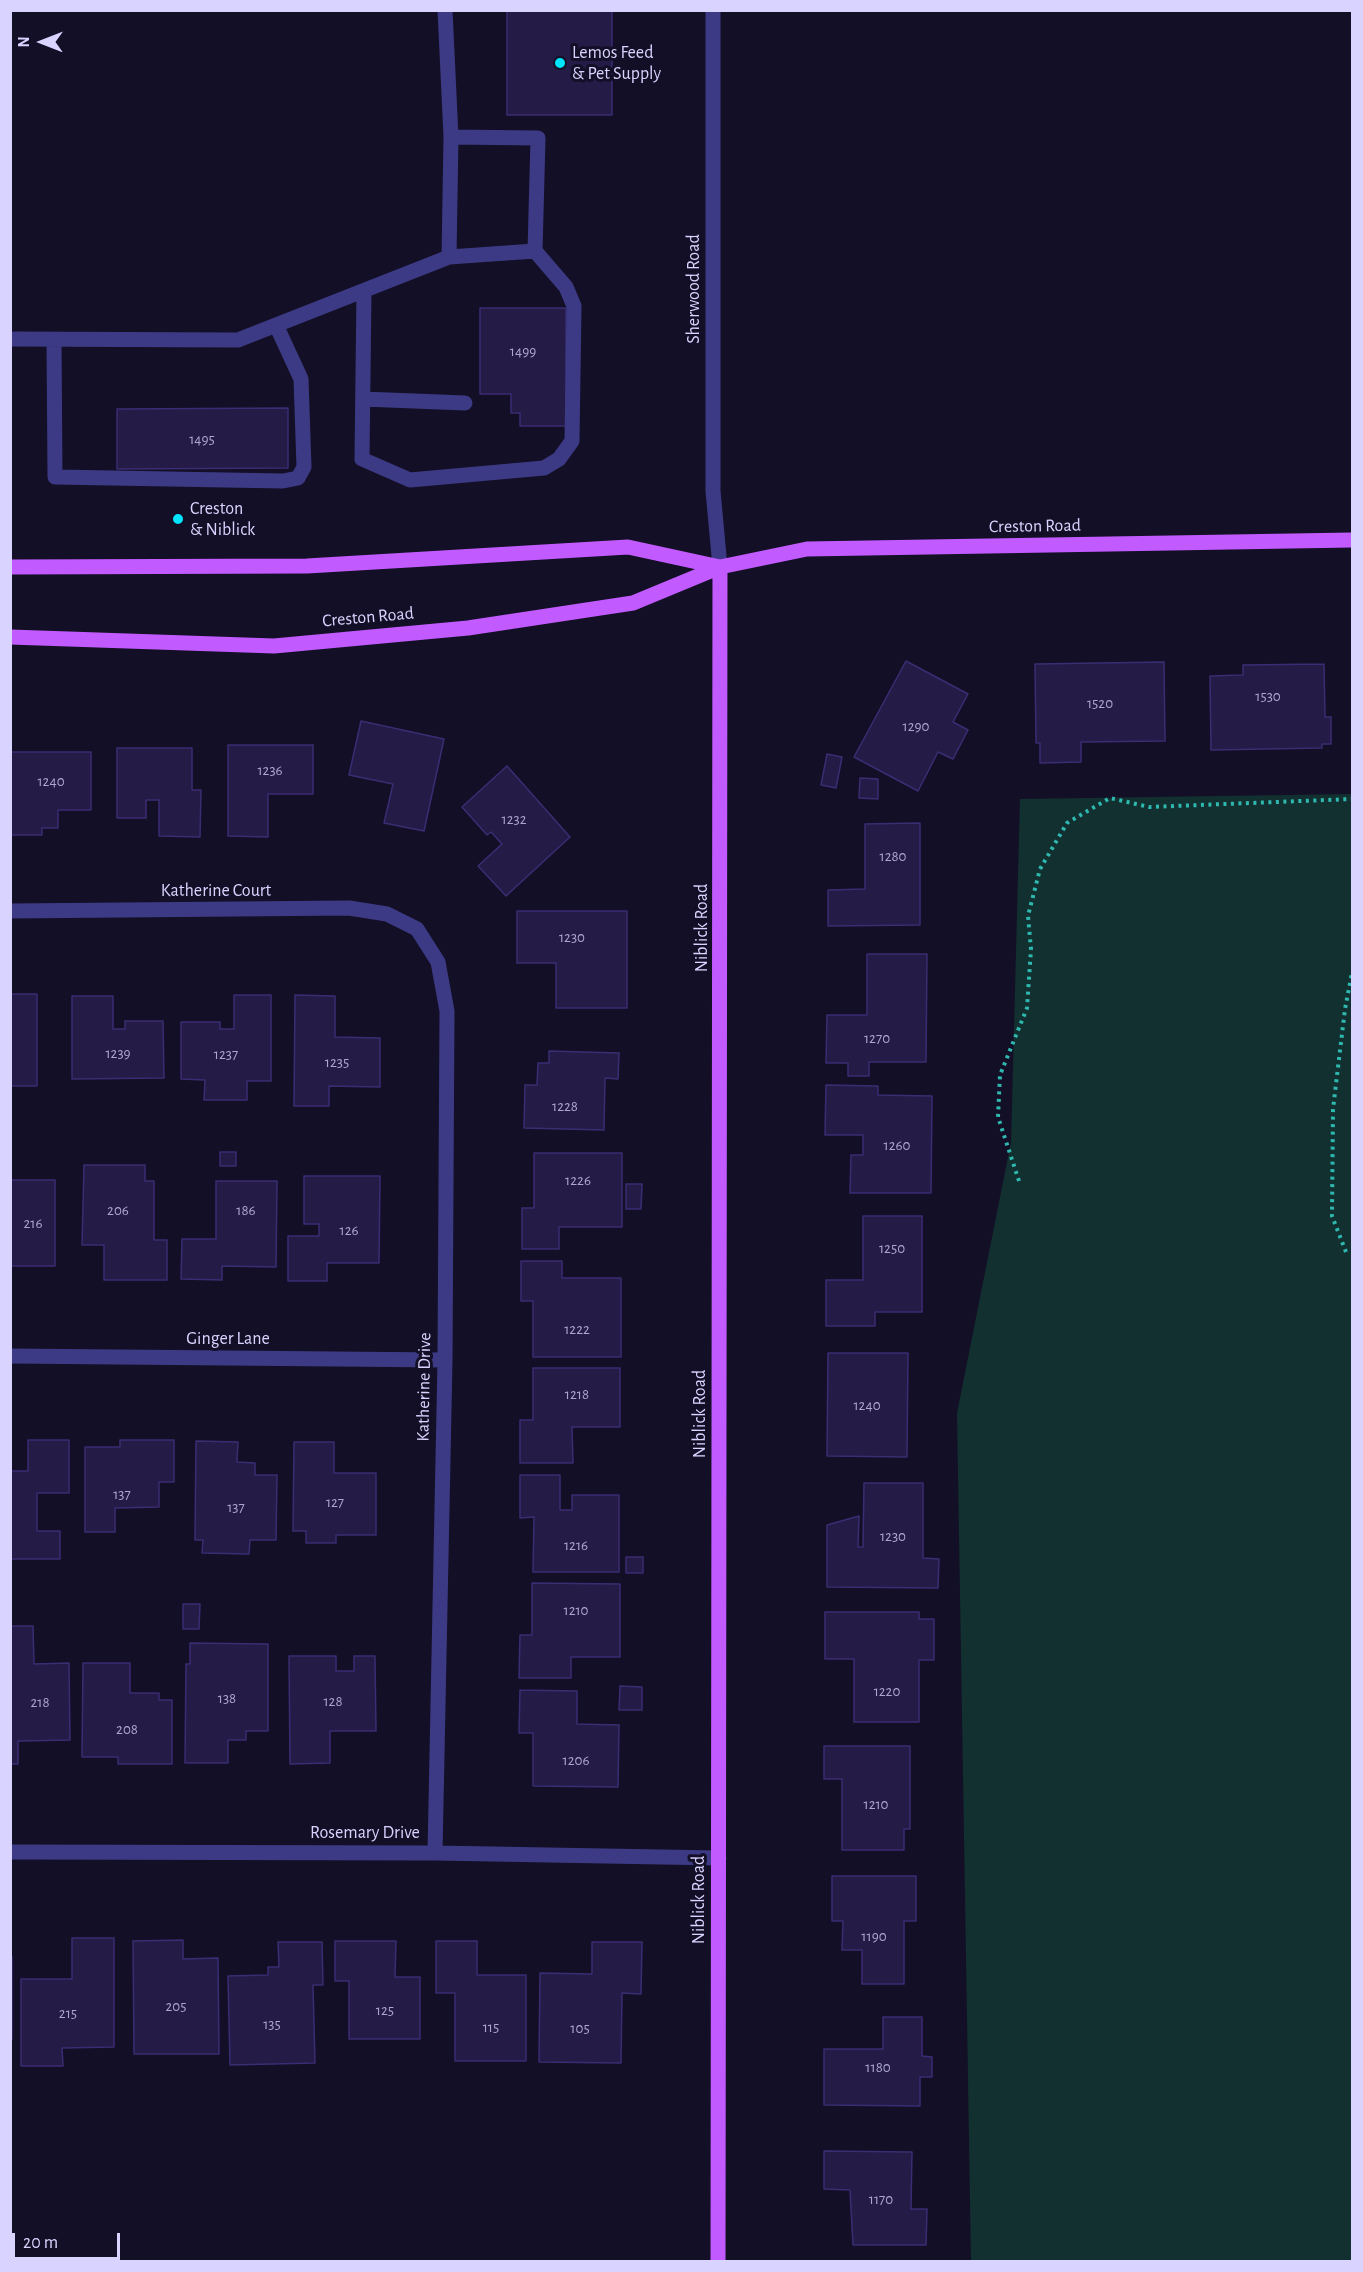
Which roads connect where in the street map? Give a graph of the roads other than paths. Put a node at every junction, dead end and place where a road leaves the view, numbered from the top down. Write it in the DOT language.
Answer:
graph roads {
  1 [pos="445,10"];
  2 [pos="714,10"];
  3 [pos="451,137"];
  4 [pos="535,251"];
  5 [pos="449,257"];
  6 [pos="364,291"];
  7 [pos="276,325"];
  8 [pos="10,339"];
  9 [pos="54,341"];
  10 [pos="363,399"];
  11 [pos="465,403"];
  12 [pos="1353,540"];
  13 [pos="10,567"];
  14 [pos="720,567"];
  15 [pos="10,637"];
  16 [pos="10,911"];
  17 [pos="417,929"];
  18 [pos="10,1356"];
  19 [pos="445,1360"];
  20 [pos="10,1852"];
  21 [pos="435,1853"];
  22 [pos="719,1858"];
  23 [pos="718,2262"];
  1 -- 3 [label="street"];
  2 -- 14 [label="street, Sherwood Road"];
  3 -- 4 [label="street"];
  3 -- 5 [label="street"];
  4 -- 5 [label="street"];
  4 -- 10 [label="street"];
  5 -- 6 [label="street"];
  6 -- 7 [label="street"];
  6 -- 10 [label="street"];
  7 -- 9 [label="street"];
  7 -- 9 [label="street"];
  8 -- 9 [label="street"];
  10 -- 11 [label="street"];
  12 -- 14 [label="main road, Creston Road"];
  13 -- 14 [label="main road, Creston Road"];
  14 -- 15 [label="main road, Creston Road"];
  14 -- 22 [label="main road, Niblick Road"];
  16 -- 17 [label="street, Katherine Court"];
  17 -- 19 [label="street, Katherine Drive"];
  18 -- 19 [label="street, Ginger Lane"];
  19 -- 21 [label="street, Katherine Drive"];
  20 -- 21 [label="street, Rosemary Drive"];
  21 -- 22 [label="street, Rosemary Drive"];
  22 -- 23 [label="main road, Niblick Road"];
}
